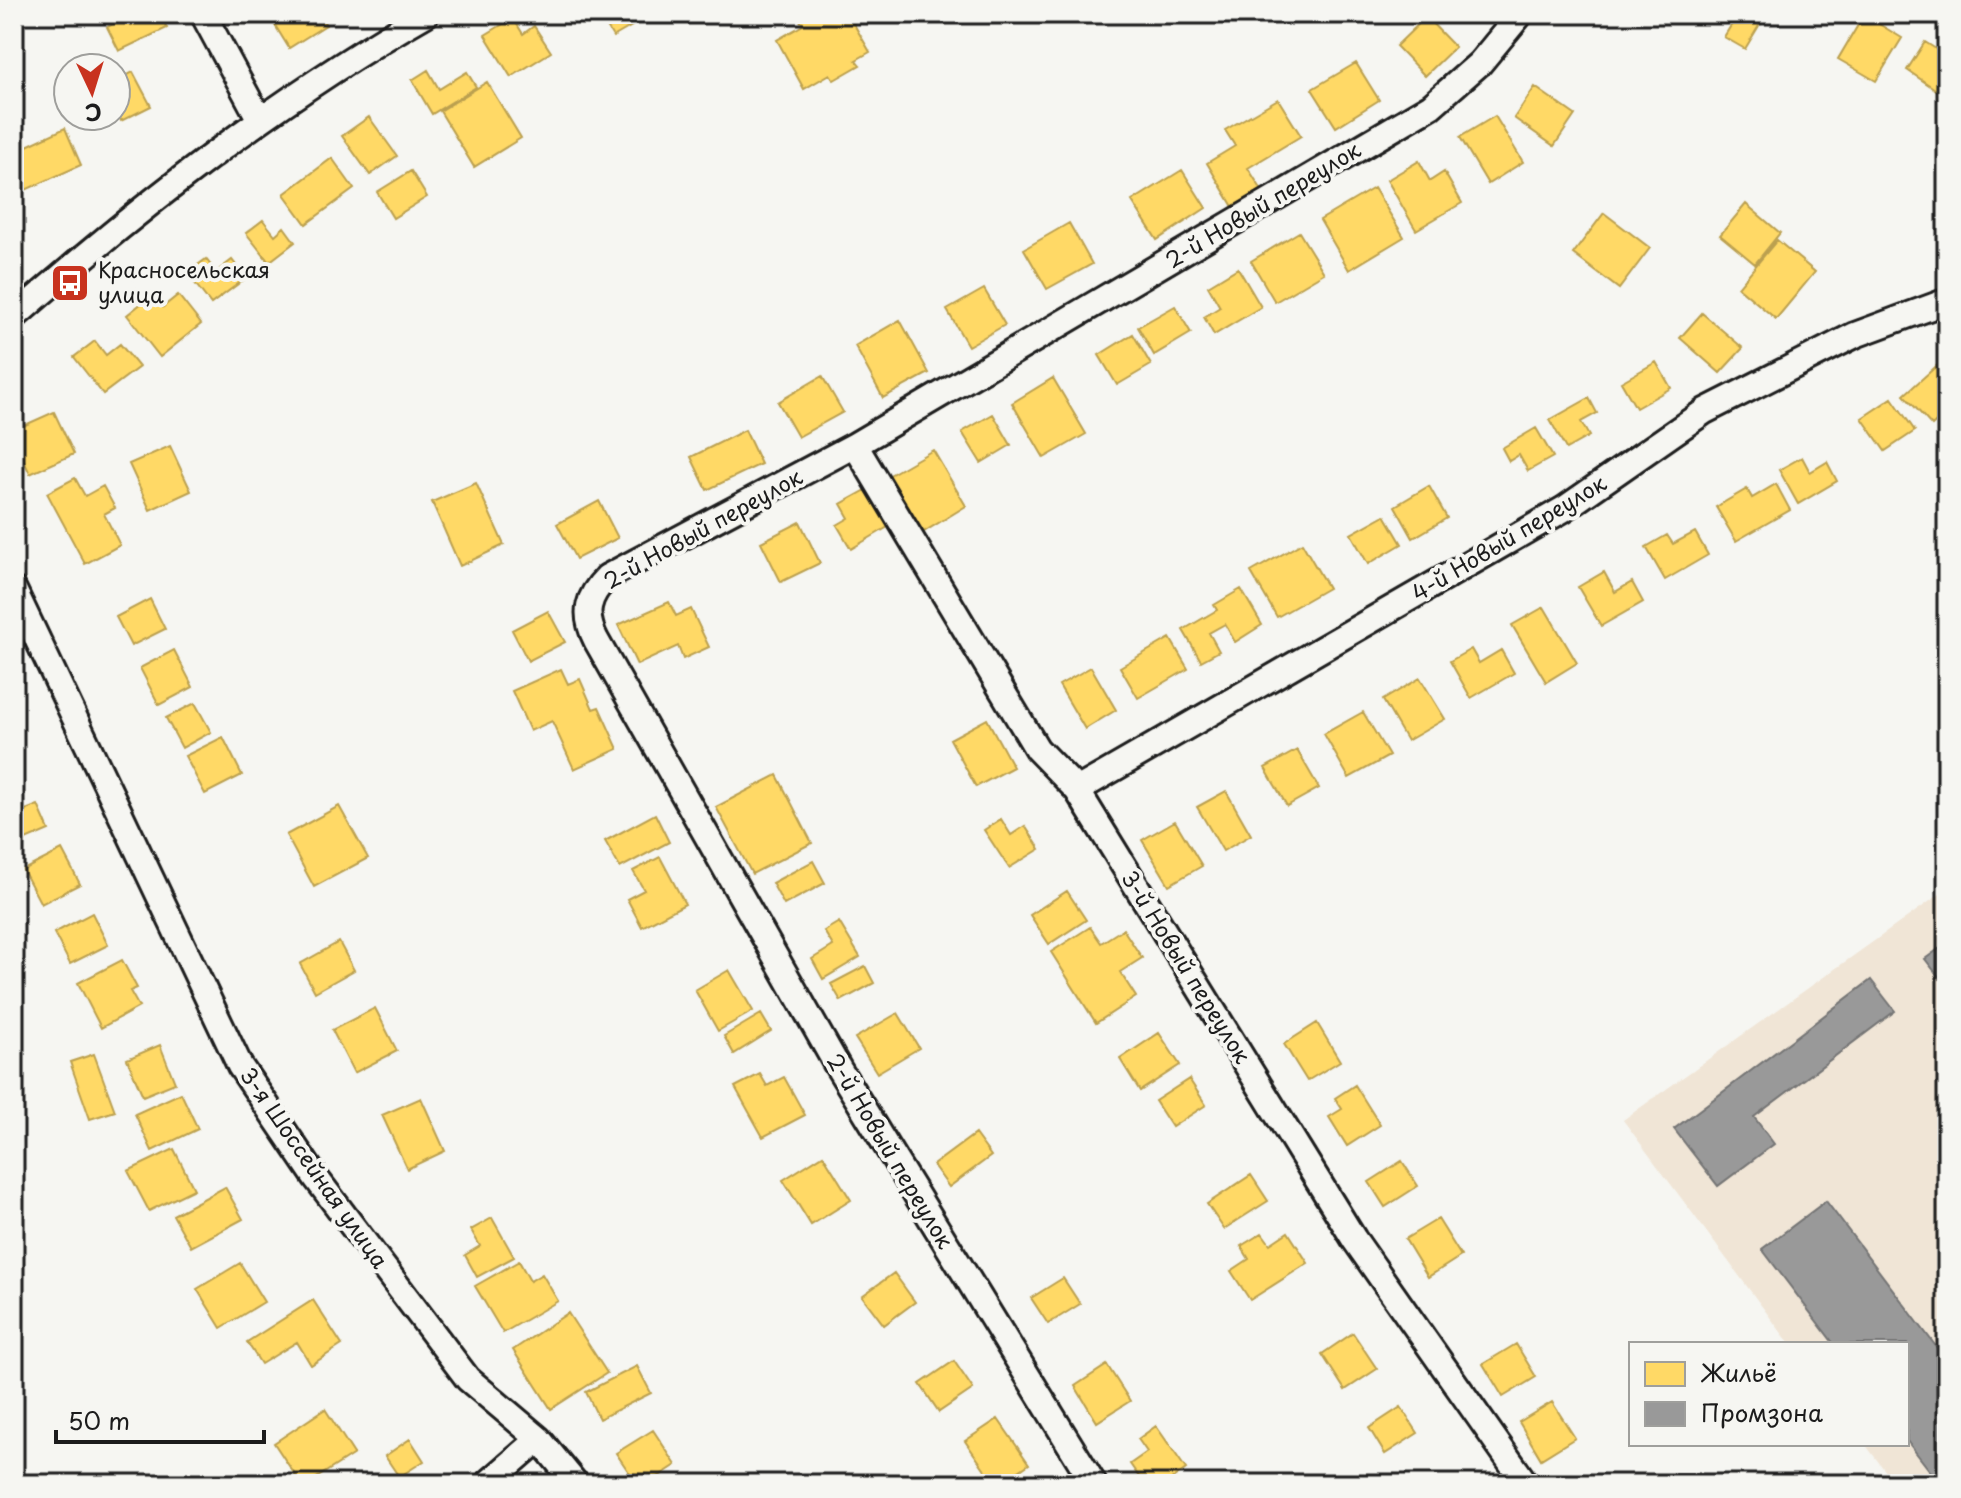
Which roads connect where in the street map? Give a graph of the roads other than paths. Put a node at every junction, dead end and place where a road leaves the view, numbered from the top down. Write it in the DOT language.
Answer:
graph roads {
  1 [pos="203,14"];
  2 [pos="426,14"];
  3 [pos="1518,17"];
  4 [pos="260,120"];
  5 [pos="1947,301"];
  6 [pos="14,317"];
  7 [pos="855,445"];
  8 [pos="14,590"];
  9 [pos="1077,790"];
  10 [pos="539,1439"];
  11 [pos="487,1484"];
  12 [pos="576,1484"];
  13 [pos="1094,1484"];
  14 [pos="1526,1484"];
  1 -- 4 [label="street"];
  2 -- 4 [label="street"];
  3 -- 7 [label="street, 2-й Новый переулок"];
  4 -- 6 [label="street"];
  5 -- 9 [label="street, 4-й Новый переулок"];
  7 -- 9 [label="street, 3-й Новый переулок"];
  7 -- 13 [label="street, 2-й Новый переулок"];
  8 -- 10 [label="street, 3-я Шоссейная улица"];
  9 -- 14 [label="street, 3-й Новый переулок"];
  10 -- 11 [label="street"];
  10 -- 12 [label="street, 3-я Шоссейная улица"];
}
